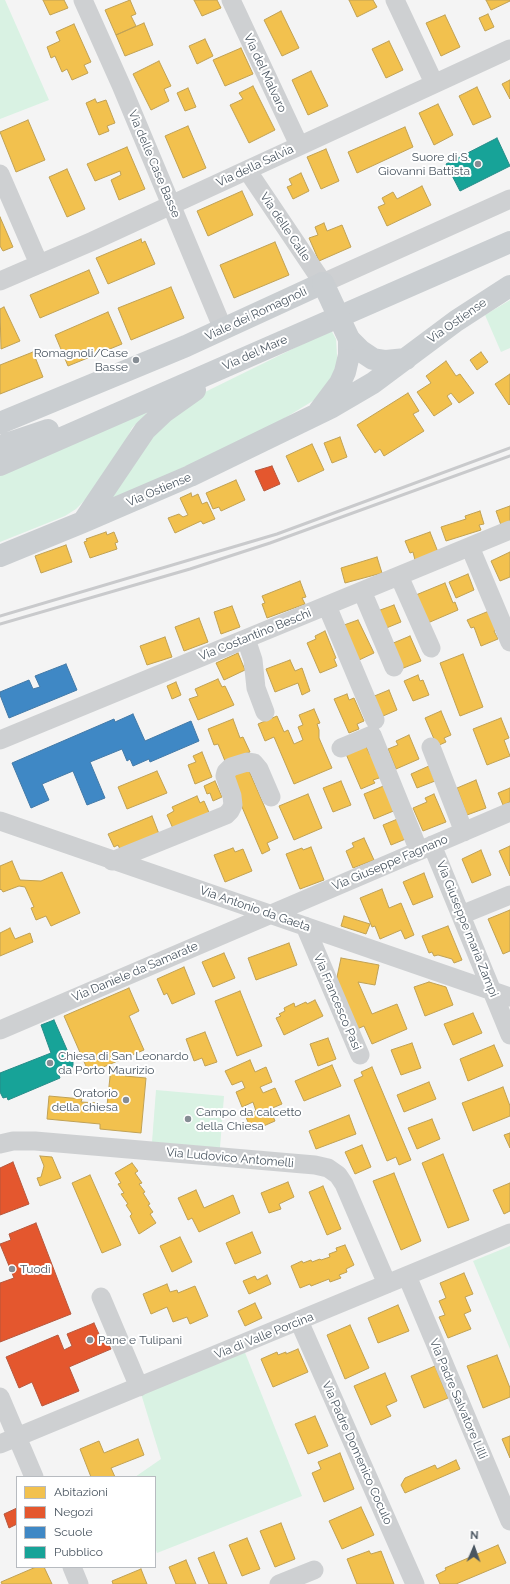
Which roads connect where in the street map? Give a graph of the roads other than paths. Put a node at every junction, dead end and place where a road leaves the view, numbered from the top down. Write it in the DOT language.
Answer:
graph roads {
  1 [pos="83,0"];
  2 [pos="232,0"];
  3 [pos="395,0"];
  4 [pos="510,49"];
  5 [pos="434,83"];
  6 [pos="299,145"];
  7 [pos="247,170"];
  8 [pos="0,174"];
  9 [pos="510,199"];
  10 [pos="171,205"];
  11 [pos="510,242"];
  12 [pos="40,264"];
  13 [pos="0,281"];
  14 [pos="322,283"];
  15 [pos="510,286"];
  16 [pos="223,329"];
  17 [pos="349,339"];
  18 [pos="275,344"];
  19 [pos="406,359"];
  20 [pos="127,410"];
  21 [pos="314,416"];
  22 [pos="0,423"];
  23 [pos="0,446"];
  24 [pos="0,465"];
  25 [pos="83,522"];
  26 [pos="510,530"];
  27 [pos="470,547"];
  28 [pos="0,556"];
  29 [pos="399,576"];
  30 [pos="362,591"];
  31 [pos="327,606"];
  32 [pos="246,639"];
  33 [pos="510,642"];
  34 [pos="431,648"];
  35 [pos="394,667"];
  36 [pos="265,712"];
  37 [pos="375,720"];
  38 [pos="0,740"];
  39 [pos="431,747"];
  40 [pos="341,748"];
  41 [pos="271,797"];
  42 [pos="510,812"];
  43 [pos="0,821"];
  44 [pos="464,832"];
  45 [pos="426,848"];
  46 [pos="112,861"];
  47 [pos="510,895"];
  48 [pos="270,914"];
  49 [pos="461,915"];
  50 [pos="305,926"];
  51 [pos="492,990"];
  52 [pos="510,997"];
  53 [pos="0,1030"];
  54 [pos="510,1035"];
  55 [pos="360,1055"];
  56 [pos="0,1144"];
  57 [pos="510,1234"];
  58 [pos="407,1276"];
  59 [pos="387,1284"];
  60 [pos="101,1297"];
  61 [pos="299,1321"];
  62 [pos="139,1387"];
  63 [pos="0,1397"];
  64 [pos="9,1441"];
  65 [pos="33,1476"];
  66 [pos="510,1521"];
  67 [pos="72,1568"];
  68 [pos="314,1570"];
  69 [pos="79,1584"];
  70 [pos="279,1584"];
  71 [pos="414,1584"];
  1 -- 10 [label="street, Via delle Case Basse"];
  2 -- 6 [label="street, Via del Malvaro"];
  3 -- 5 [label="street"];
  4 -- 5 [label="street, Via della Salvia"];
  5 -- 6 [label="street, Via della Salvia"];
  6 -- 7 [label="street, Via della Salvia"];
  7 -- 10 [label="street, Via della Salvia"];
  7 -- 14 [label="street, Via delle Calle"];
  8 -- 12 [label="street"];
  9 -- 14 [label="street, Viale dei Romagnoli"];
  10 -- 12 [label="street, Via della Salvia"];
  10 -- 16 [label="street, Via delle Case Basse"];
  11 -- 18 [label="main road, Via del Mare"];
  12 -- 13 [label="street, Via della Salvia"];
  14 -- 16 [label="main road, Viale dei Romagnoli"];
  14 -- 17 [label="main road, Via Ostiense, bridge"];
  15 -- 19 [label="main road, Via Ostiense"];
  16 -- 22 [label="main road, Viale dei Romagnoli"];
  17 -- 19 [label="main road, Via Ostiense"];
  17 -- 21 [label="main road, Via Ostiense"];
  18 -- 20 [label="main road, Via del Mare"];
  18 -- 25 [label="main road"];
  19 -- 21 [label="main road, Via Ostiense"];
  20 -- 23 [label="main road"];
  20 -- 24 [label="main road, Via del Mare"];
  21 -- 25 [label="main road, Via Ostiense"];
  25 -- 28 [label="main road, Via Ostiense"];
  26 -- 27 [label="street, Via Costantino Beschi"];
  27 -- 29 [label="street, Via Costantino Beschi"];
  27 -- 33 [label="street"];
  29 -- 30 [label="street, Via Costantino Beschi"];
  29 -- 34 [label="street"];
  30 -- 31 [label="street, Via Costantino Beschi"];
  30 -- 35 [label="street"];
  31 -- 32 [label="street, Via Costantino Beschi"];
  31 -- 37 [label="street"];
  32 -- 36 [label="street"];
  32 -- 38 [label="street, Via Costantino Beschi"];
  39 -- 44 [label="street"];
  40 -- 45 [label="street, Via Giuseppe maria Zampi"];
  41 -- 46 [label="street"];
  42 -- 44 [label="street, Via Giuseppe Fagnano"];
  43 -- 46 [label="street, Via Antonio da Gaeta"];
  44 -- 45 [label="street, Via Giuseppe Fagnano"];
  45 -- 48 [label="street, Via Giuseppe Fagnano"];
  45 -- 49 [label="street, Via Giuseppe maria Zampi"];
  46 -- 48 [label="street, Via Antonio da Gaeta"];
  47 -- 49 [label="street"];
  48 -- 50 [label="street, Via Antonio da Gaeta"];
  48 -- 53 [label="street, Via Daniele da Samarate"];
  49 -- 51 [label="street, Via Giuseppe maria Zampi"];
  50 -- 51 [label="street, Via Antonio da Gaeta"];
  50 -- 55 [label="street, Via Francesco Pasi"];
  51 -- 52 [label="street, Via Antonio da Gaeta"];
  51 -- 54 [label="street, Via Giuseppe maria Zampi"];
  56 -- 59 [label="street, Via Ludovico Antomelli"];
  57 -- 58 [label="street, Via di Valle Porcina"];
  58 -- 59 [label="street, Via di Valle Porcina"];
  58 -- 66 [label="street, Via Padre Salvatore Lilli"];
  59 -- 61 [label="street, Via di Valle Porcina"];
  60 -- 62 [label="street"];
  61 -- 62 [label="street, Via di Valle Porcina"];
  61 -- 71 [label="street, Via Padre Domenico Coculo"];
  62 -- 64 [label="street, Via di Valle Porcina"];
  63 -- 64 [label="street"];
  64 -- 65 [label="street"];
  67 -- 69 [label="street"];
  68 -- 70 [label="street"];
}
